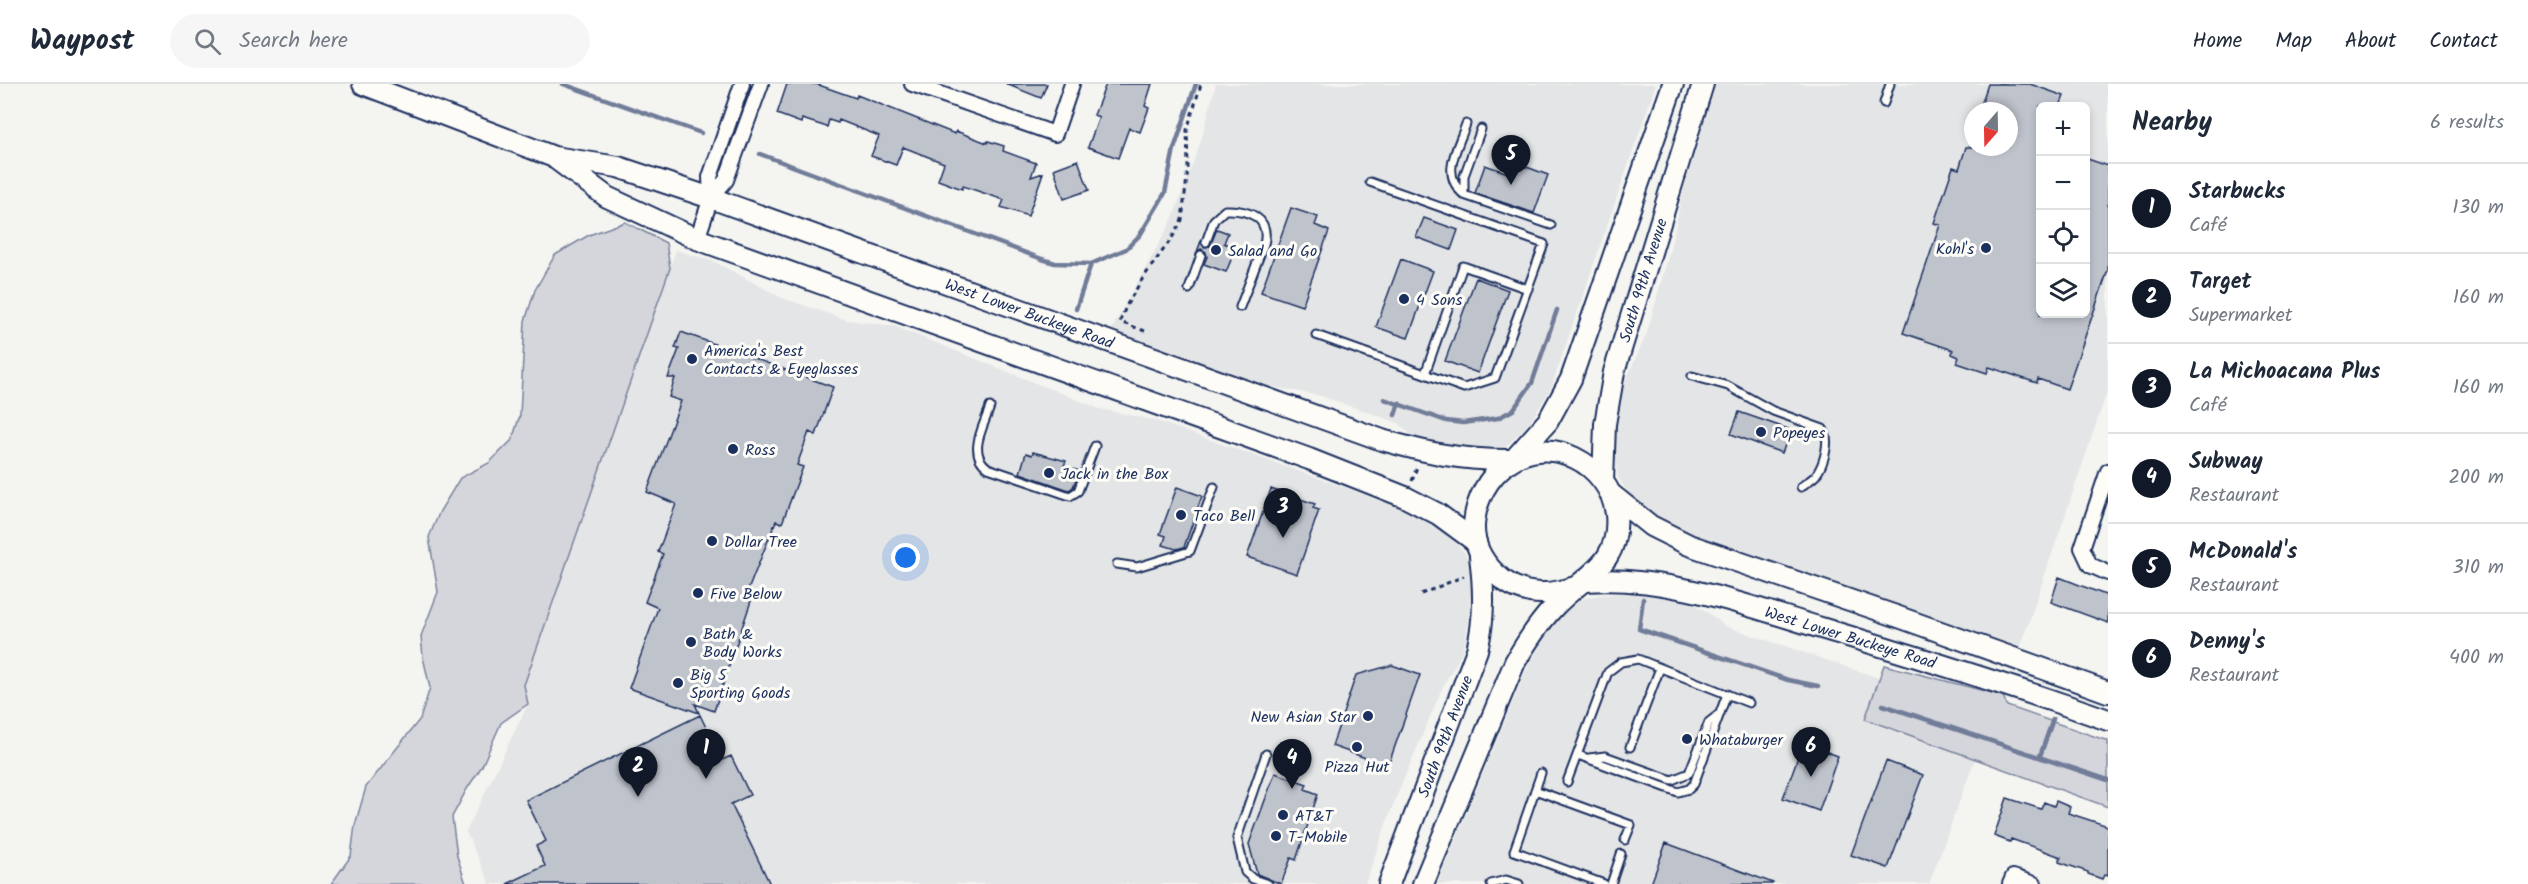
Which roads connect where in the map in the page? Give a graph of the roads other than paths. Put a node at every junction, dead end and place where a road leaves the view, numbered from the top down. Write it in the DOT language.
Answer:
graph roads {
  1 [pos="363,84"];
  2 [pos="742,84"];
  3 [pos="761,84"];
  4 [pos="912,84"];
  5 [pos="1072,84"];
  6 [pos="1673,84"];
  7 [pos="1703,84"];
  8 [pos="1890,84"];
  9 [pos="1884,103"];
  10 [pos="1466,124"];
  11 [pos="1481,129"];
  12 [pos="554,157"];
  13 [pos="1370,182"];
  14 [pos="1464,195"];
  15 [pos="711,198"];
  16 [pos="1551,225"];
  17 [pos="697,239"];
  18 [pos="1206,242"];
  19 [pos="1202,255"];
  20 [pos="1190,289"];
  21 [pos="1528,289"];
  22 [pos="1240,307"];
  23 [pos="1316,335"];
  24 [pos="1425,374"];
  25 [pos="1692,376"];
  26 [pos="990,407"];
  27 [pos="1095,446"];
  28 [pos="1512,458"];
  29 [pos="2108,471"];
  30 [pos="1214,487"];
  31 [pos="1801,487"];
  32 [pos="1607,488"];
  33 [pos="2104,493"];
  34 [pos="1477,546"];
  35 [pos="1117,564"];
  36 [pos="2108,573"];
  37 [pos="1581,584"];
  38 [pos="1660,668"];
  39 [pos="2108,692"];
  40 [pos="1727,694"];
  41 [pos="1749,703"];
  42 [pos="1719,715"];
  43 [pos="2108,720"];
  44 [pos="1630,747"];
  45 [pos="1266,754"];
  46 [pos="1578,755"];
  47 [pos="1587,758"];
  48 [pos="1541,773"];
  49 [pos="1568,782"];
  50 [pos="1535,790"];
  51 [pos="1625,840"];
  52 [pos="1621,854"];
  53 [pos="2011,880"];
  54 [pos="1268,884"];
  55 [pos="1389,884"];
  56 [pos="1423,884"];
  57 [pos="1491,884"];
  58 [pos="1519,884"];
  59 [pos="1604,884"];
  60 [pos="1611,884"];
  61 [pos="2034,884"];
  1 -- 12 [label="main road, West Lower Buckeye Road"];
  2 -- 15 [label="street"];
  3 -- 15 [label="street"];
  4 -- 5 [label="street"];
  6 -- 28 [label="main road, South 99th Avenue"];
  7 -- 32 [label="main road, South 99th Avenue"];
  8 -- 9 [label="lane"];
  10 -- 14 [label="lane"];
  11 -- 14 [label="lane"];
  12 -- 15 [label="main road, West Lower Buckeye Road"];
  12 -- 17 [label="main road, West Lower Buckeye Road"];
  13 -- 21 [label="lane"];
  14 -- 16 [label="lane"];
  15 -- 17 [label="street"];
  15 -- 28 [label="main road, West Lower Buckeye Road"];
  17 -- 34 [label="main road, West Lower Buckeye Road"];
  18 -- 22 [label="lane"];
  19 -- 20 [label="lane"];
  21 -- 24 [label="lane"];
  21 -- 24 [label="lane"];
  23 -- 24 [label="lane"];
  25 -- 31 [label="lane"];
  26 -- 27 [label="lane"];
  28 -- 32 [label="main road"];
  28 -- 34 [label="main road"];
  29 -- 33 [label="street"];
  30 -- 35 [label="lane"];
  32 -- 37 [label="main road"];
  32 -- 39 [label="main road, West Lower Buckeye Road"];
  33 -- 36 [label="street"];
  34 -- 37 [label="main road"];
  34 -- 55 [label="main road, South 99th Avenue"];
  37 -- 43 [label="main road, West Lower Buckeye Road"];
  37 -- 56 [label="main road, South 99th Avenue"];
  38 -- 40 [label="lane"];
  38 -- 44 [label="lane"];
  38 -- 46 [label="lane"];
  40 -- 41 [label="lane"];
  40 -- 42 [label="lane"];
  42 -- 47 [label="lane"];
  42 -- 47 [label="lane"];
  45 -- 54 [label="lane"];
  46 -- 47 [label="lane"];
  46 -- 49 [label="lane"];
  48 -- 50 [label="lane"];
  50 -- 51 [label="lane"];
  50 -- 59 [label="lane"];
  52 -- 60 [label="lane"];
  53 -- 61 [label="street"];
  57 -- 58 [label="lane"];
}
